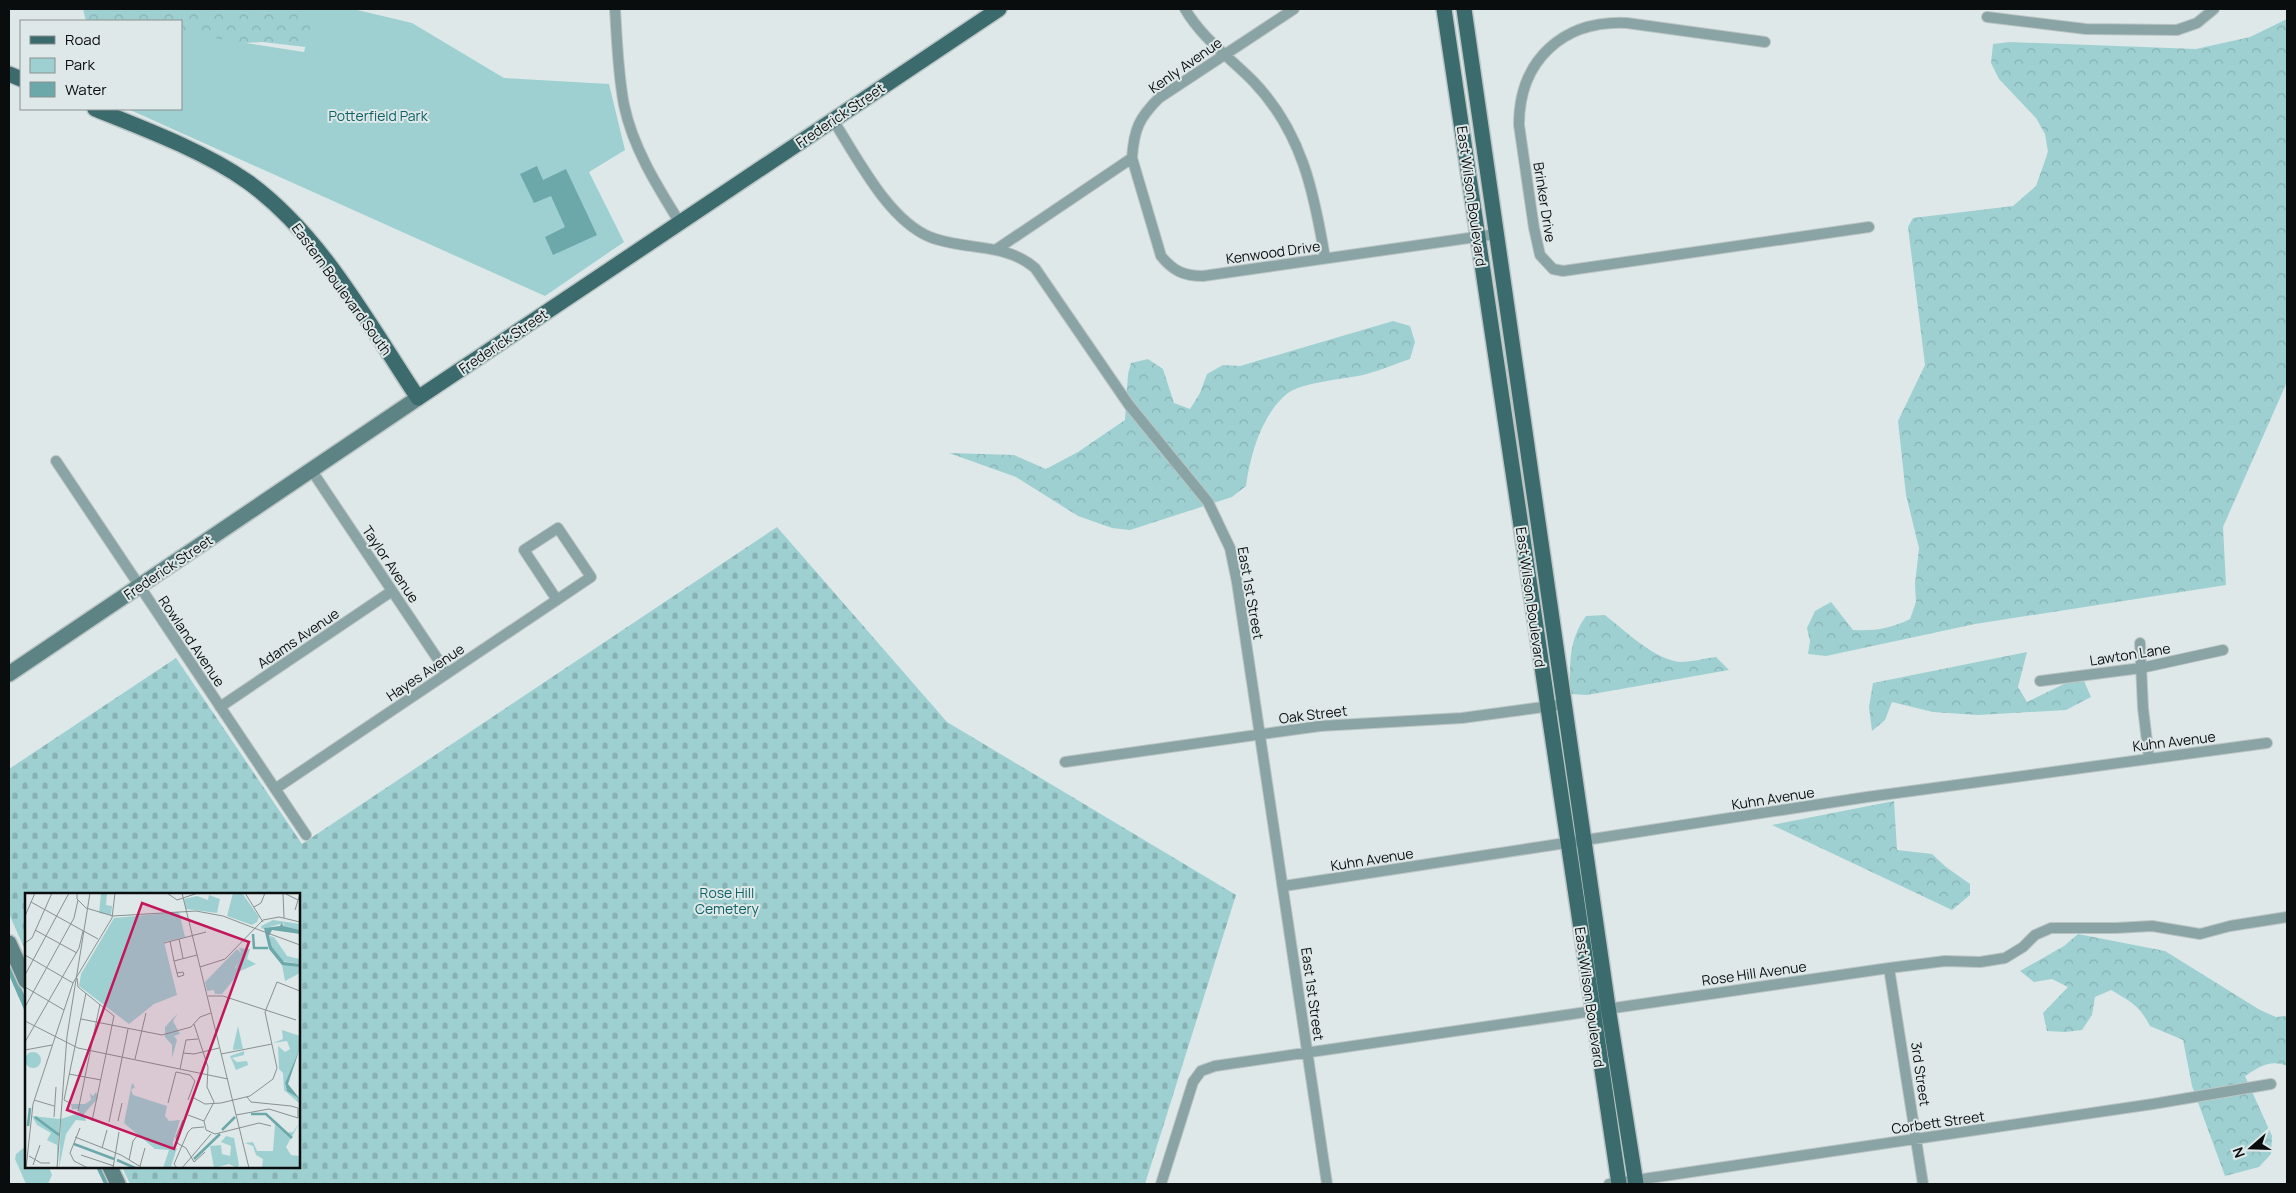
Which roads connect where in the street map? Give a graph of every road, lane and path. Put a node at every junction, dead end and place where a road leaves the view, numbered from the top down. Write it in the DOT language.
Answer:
graph roads {
  1 [pos="615,9"];
  2 [pos="999,9"];
  3 [pos="1185,9"];
  4 [pos="1294,9"];
  5 [pos="1444,9"];
  6 [pos="1464,9"];
  7 [pos="2214,9"];
  8 [pos="1987,18"];
  9 [pos="1765,42"];
  10 [pos="1224,55"];
  11 [pos="97,110"];
  12 [pos="833,120"];
  13 [pos="1132,158"];
  14 [pos="680,223"];
  15 [pos="1868,227"];
  16 [pos="1496,234"];
  17 [pos="1478,236"];
  18 [pos="997,250"];
  19 [pos="1325,258"];
  20 [pos="418,398"];
  21 [pos="56,461"];
  22 [pos="312,471"];
  23 [pos="139,586"];
  24 [pos="392,591"];
  25 [pos="557,600"];
  26 [pos="2140,643"];
  27 [pos="2224,650"];
  28 [pos="2141,668"];
  29 [pos="9,674"];
  30 [pos="447,674"];
  31 [pos="2040,681"];
  32 [pos="1566,704"];
  33 [pos="1547,706"];
  34 [pos="220,707"];
  35 [pos="1260,734"];
  36 [pos="2267,743"];
  37 [pos="2149,758"];
  38 [pos="1066,762"];
  39 [pos="275,789"];
  40 [pos="306,836"];
  41 [pos="1584,841"];
  42 [pos="1568,844"];
  43 [pos="1284,886"];
  44 [pos="2287,917"];
  45 [pos="9,943"];
  46 [pos="1889,968"];
  47 [pos="25,979"];
  48 [pos="1608,1007"];
  49 [pos="1592,1010"];
  50 [pos="1308,1052"];
  51 [pos="2271,1084"];
  52 [pos="1916,1139"];
  53 [pos="110,1168"];
  54 [pos="1636,1182"];
  55 [pos="118,1184"];
  56 [pos="1161,1184"];
  57 [pos="1328,1184"];
  58 [pos="1616,1184"];
  59 [pos="1923,1184"];
  1 -- 14 [label="street"];
  2 -- 12 [label="main road, Frederick Street"];
  3 -- 10 [label="street"];
  4 -- 10 [label="street, Kenly Avenue"];
  5 -- 17 [label="main road, East Wilson Boulevard"];
  6 -- 16 [label="main road, East Wilson Boulevard"];
  7 -- 8 [label="street"];
  9 -- 15 [label="street, Brinker Drive"];
  10 -- 13 [label="street, Kenly Avenue"];
  10 -- 19 [label="street"];
  11 -- 20 [label="main road, Eastern Boulevard South"];
  12 -- 14 [label="main road, Frederick Street"];
  12 -- 18 [label="street, East 1st Street"];
  13 -- 18 [label="street"];
  13 -- 19 [label="street, Kenwood Drive"];
  14 -- 20 [label="main road, Frederick Street"];
  16 -- 17 [label="street, Kenwood Drive"];
  16 -- 32 [label="main road, East Wilson Boulevard"];
  17 -- 19 [label="street, Kenwood Drive"];
  17 -- 33 [label="main road, East Wilson Boulevard"];
  18 -- 35 [label="street, East 1st Street"];
  20 -- 22 [label="main road, Frederick Street"];
  21 -- 23 [label="street, Rowland Avenue"];
  22 -- 23 [label="main road, Frederick Street"];
  22 -- 24 [label="street, Taylor Avenue"];
  23 -- 29 [label="main road, Frederick Street"];
  23 -- 34 [label="street, Rowland Avenue"];
  24 -- 30 [label="street, Taylor Avenue"];
  24 -- 34 [label="street, Adams Avenue"];
  25 -- 25 [label="street, Hayes Avenue"];
  25 -- 30 [label="street, Hayes Avenue"];
  26 -- 28 [label="street"];
  27 -- 28 [label="street, Lawton Lane"];
  28 -- 31 [label="street, Lawton Lane"];
  28 -- 37 [label="street"];
  30 -- 39 [label="street, Hayes Avenue"];
  32 -- 33 [label="street, Oak Street"];
  32 -- 41 [label="main road, East Wilson Boulevard"];
  33 -- 35 [label="street, Oak Street"];
  33 -- 42 [label="main road, East Wilson Boulevard"];
  34 -- 39 [label="street, Rowland Avenue"];
  35 -- 38 [label="street, Oak Street"];
  35 -- 43 [label="street, East 1st Street"];
  36 -- 37 [label="street, Kuhn Avenue"];
  37 -- 41 [label="street, Kuhn Avenue"];
  39 -- 40 [label="street, Rowland Avenue"];
  41 -- 42 [label="street, Kuhn Avenue"];
  41 -- 48 [label="main road, East Wilson Boulevard"];
  42 -- 43 [label="street, Kuhn Avenue"];
  42 -- 49 [label="main road, East Wilson Boulevard"];
  43 -- 50 [label="street, East 1st Street"];
  44 -- 46 [label="street, Rose Hill Avenue"];
  45 -- 47 [label="main road"];
  46 -- 48 [label="street, Rose Hill Avenue"];
  46 -- 52 [label="street, 3rd Street"];
  48 -- 49 [label="street, Rose Hill Avenue"];
  48 -- 54 [label="main road, East Wilson Boulevard"];
  49 -- 50 [label="street, Rose Hill Avenue"];
  49 -- 58 [label="main road, East Wilson Boulevard"];
  50 -- 56 [label="street, Rose Hill Avenue"];
  50 -- 57 [label="street, East 1st Street"];
  51 -- 52 [label="street, Corbett Street"];
  52 -- 54 [label="street, Corbett Street"];
  52 -- 59 [label="street, 3rd Street"];
  53 -- 55 [label="main road"];
  54 -- 58 [label="street, Corbett Street"];
}
